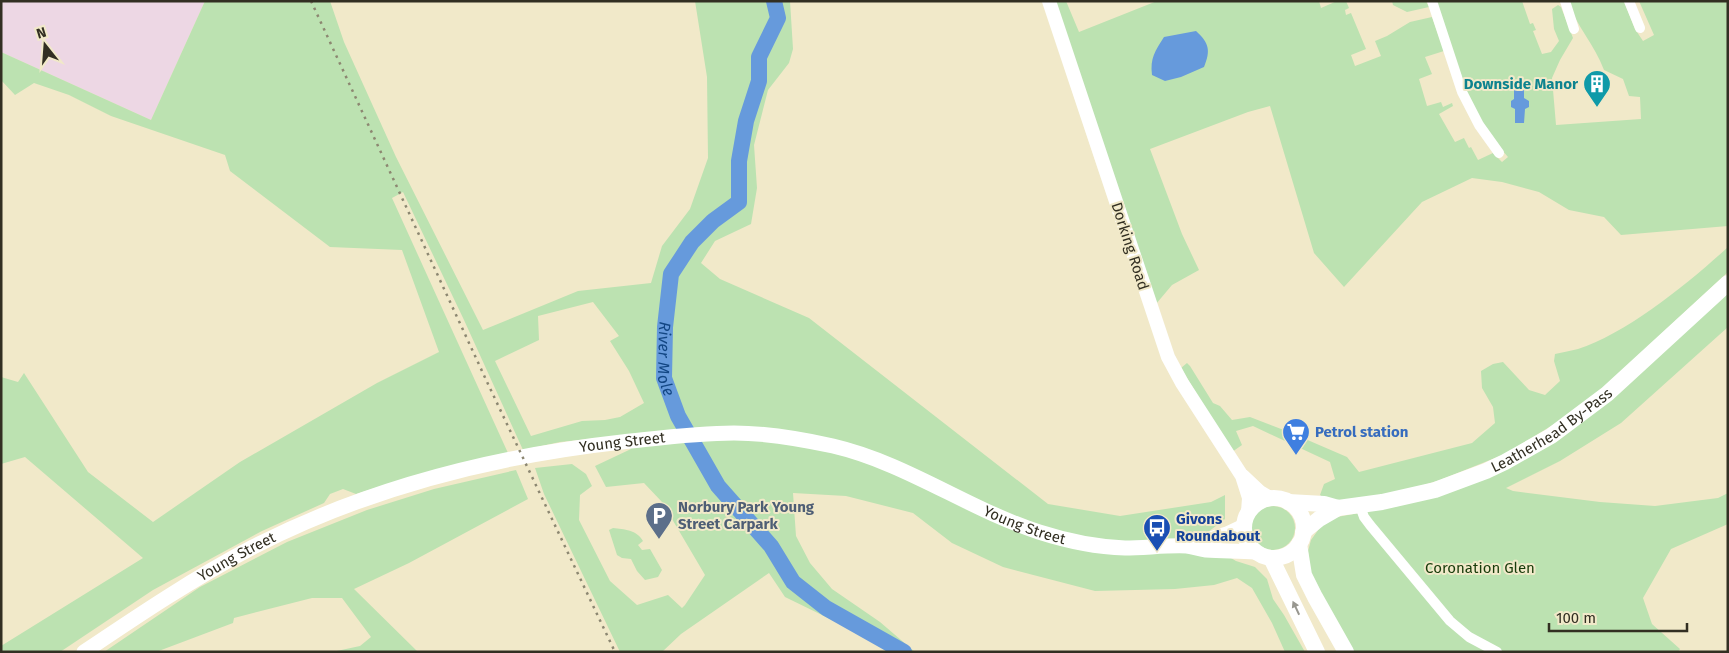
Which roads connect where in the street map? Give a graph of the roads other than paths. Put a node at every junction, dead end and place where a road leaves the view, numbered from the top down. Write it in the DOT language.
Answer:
graph roads {
  1 [pos="1049,1"];
  2 [pos="1432,1"];
  3 [pos="1565,1"];
  4 [pos="1629,1"];
  5 [pos="1640,28"];
  6 [pos="1574,29"];
  7 [pos="1499,153"];
  8 [pos="1728,283"];
  9 [pos="1242,476"];
  10 [pos="1280,500"];
  11 [pos="1360,506"];
  12 [pos="1338,508"];
  13 [pos="1246,519"];
  14 [pos="1301,538"];
  15 [pos="1186,546"];
  16 [pos="1255,552"];
  17 [pos="1271,558"];
  18 [pos="84,652"];
  19 [pos="1317,652"];
  20 [pos="1346,652"];
  21 [pos="1497,652"];
  1 -- 9 [label="main road, Dorking Road"];
  2 -- 7 [label="street"];
  3 -- 6 [label="street"];
  4 -- 5 [label="street"];
  8 -- 11 [label="highway, Leatherhead By-Pass"];
  9 -- 10 [label="main road, Dorking Road"];
  9 -- 13 [label="main road, Dorking Road"];
  10 -- 12 [label="highway, Leatherhead By-Pass"];
  10 -- 13 [label="highway"];
  10 -- 14 [label="highway"];
  11 -- 12 [label="highway, Leatherhead By-Pass"];
  11 -- 21 [label="street"];
  12 -- 14 [label="highway, Leatherhead By-Pass"];
  13 -- 15 [label="main road, Young Street"];
  13 -- 16 [label="highway"];
  14 -- 17 [label="highway"];
  14 -- 20 [label="highway"];
  15 -- 16 [label="main road, Young Street"];
  15 -- 18 [label="main road, Young Street"];
  16 -- 17 [label="highway"];
  19 -- 17 [label="highway, one-way"];
}
